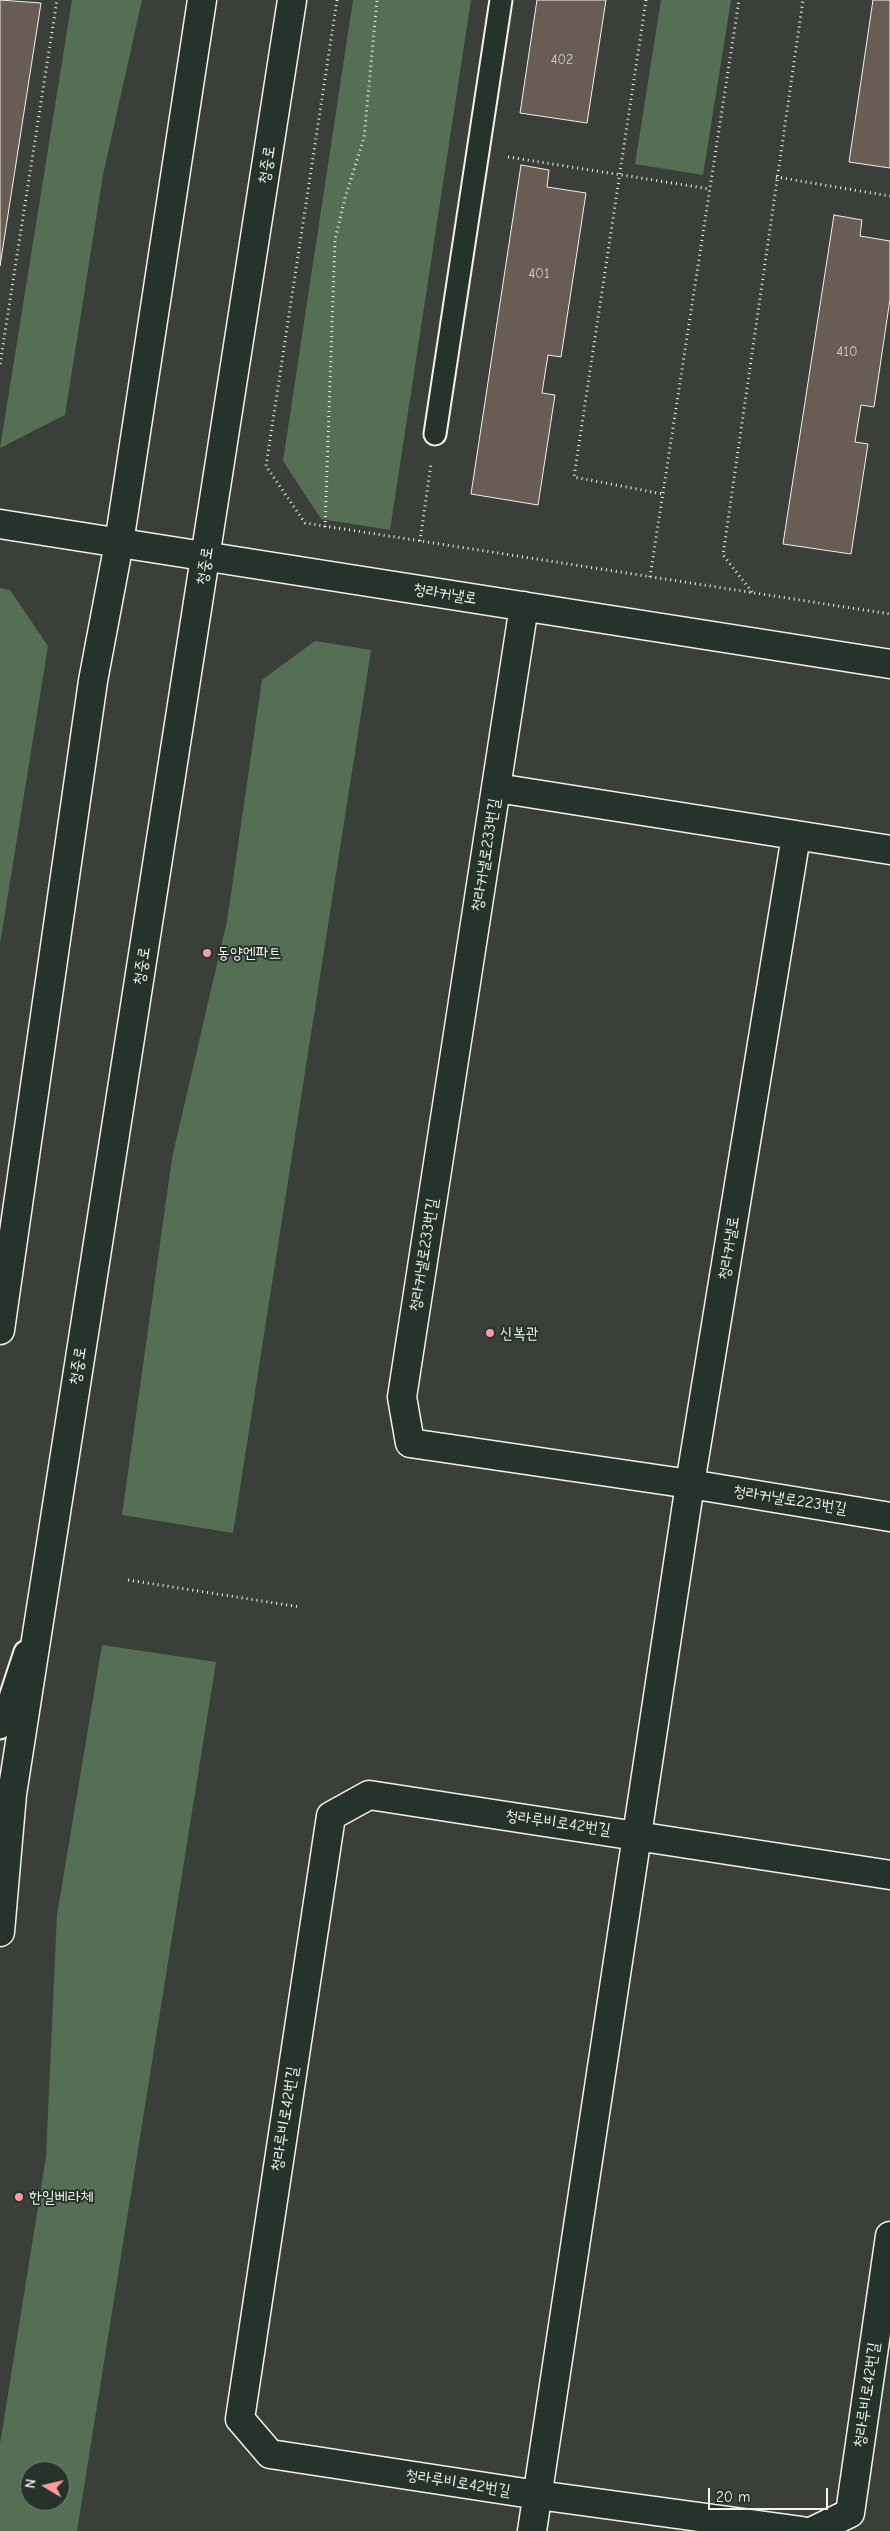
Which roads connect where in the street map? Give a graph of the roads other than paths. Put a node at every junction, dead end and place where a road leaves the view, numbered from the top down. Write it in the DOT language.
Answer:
graph roads {
  1 [pos="202,0"];
  2 [pos="292,0"];
  3 [pos="501,0"];
  4 [pos="435,434"];
  5 [pos="0,524"];
  6 [pos="119,543"];
  7 [pos="206,557"];
  8 [pos="524,606"];
  9 [pos="890,664"];
  10 [pos="497,788"];
  11 [pos="796,836"];
  12 [pos="890,850"];
  13 [pos="0,1330"];
  14 [pos="690,1484"];
  15 [pos="890,1517"];
  16 [pos="41,1604"];
  17 [pos="0,1728"];
  18 [pos="638,1835"];
  19 [pos="890,1875"];
  20 [pos="0,1932"];
  21 [pos="890,2236"];
  22 [pos="538,2495"];
  23 [pos="532,2531"];
  24 [pos="802,2531"];
  25 [pos="813,2531"];
  1 -- 6 [label="street"];
  2 -- 7 [label="street, 청중로"];
  3 -- 4 [label="lane"];
  5 -- 6 [label="street, 청라커낼로"];
  6 -- 7 [label="street, 청라커낼로"];
  6 -- 13 [label="street"];
  7 -- 8 [label="street, 청라커낼로"];
  7 -- 16 [label="street, 청중로"];
  8 -- 9 [label="street, 청라커낼로"];
  8 -- 10 [label="street, 청라커낼로233번길"];
  10 -- 11 [label="street, 청라커낼로233번길"];
  10 -- 14 [label="street, 청라커낼로233번길"];
  11 -- 12 [label="street"];
  11 -- 14 [label="street, 청라커낼로"];
  14 -- 15 [label="street, 청라커낼로223번길"];
  14 -- 18 [label="street, 청라커낼로"];
  16 -- 17 [label="lane"];
  16 -- 20 [label="street, 청중로"];
  18 -- 19 [label="street, 청라루비로42번길"];
  18 -- 22 [label="street"];
  18 -- 22 [label="street, 청라루비로42번길"];
  21 -- 25 [label="street, 청라루비로42번길"];
  22 -- 23 [label="street"];
  22 -- 24 [label="street, 청라루비로42번길"];
}
